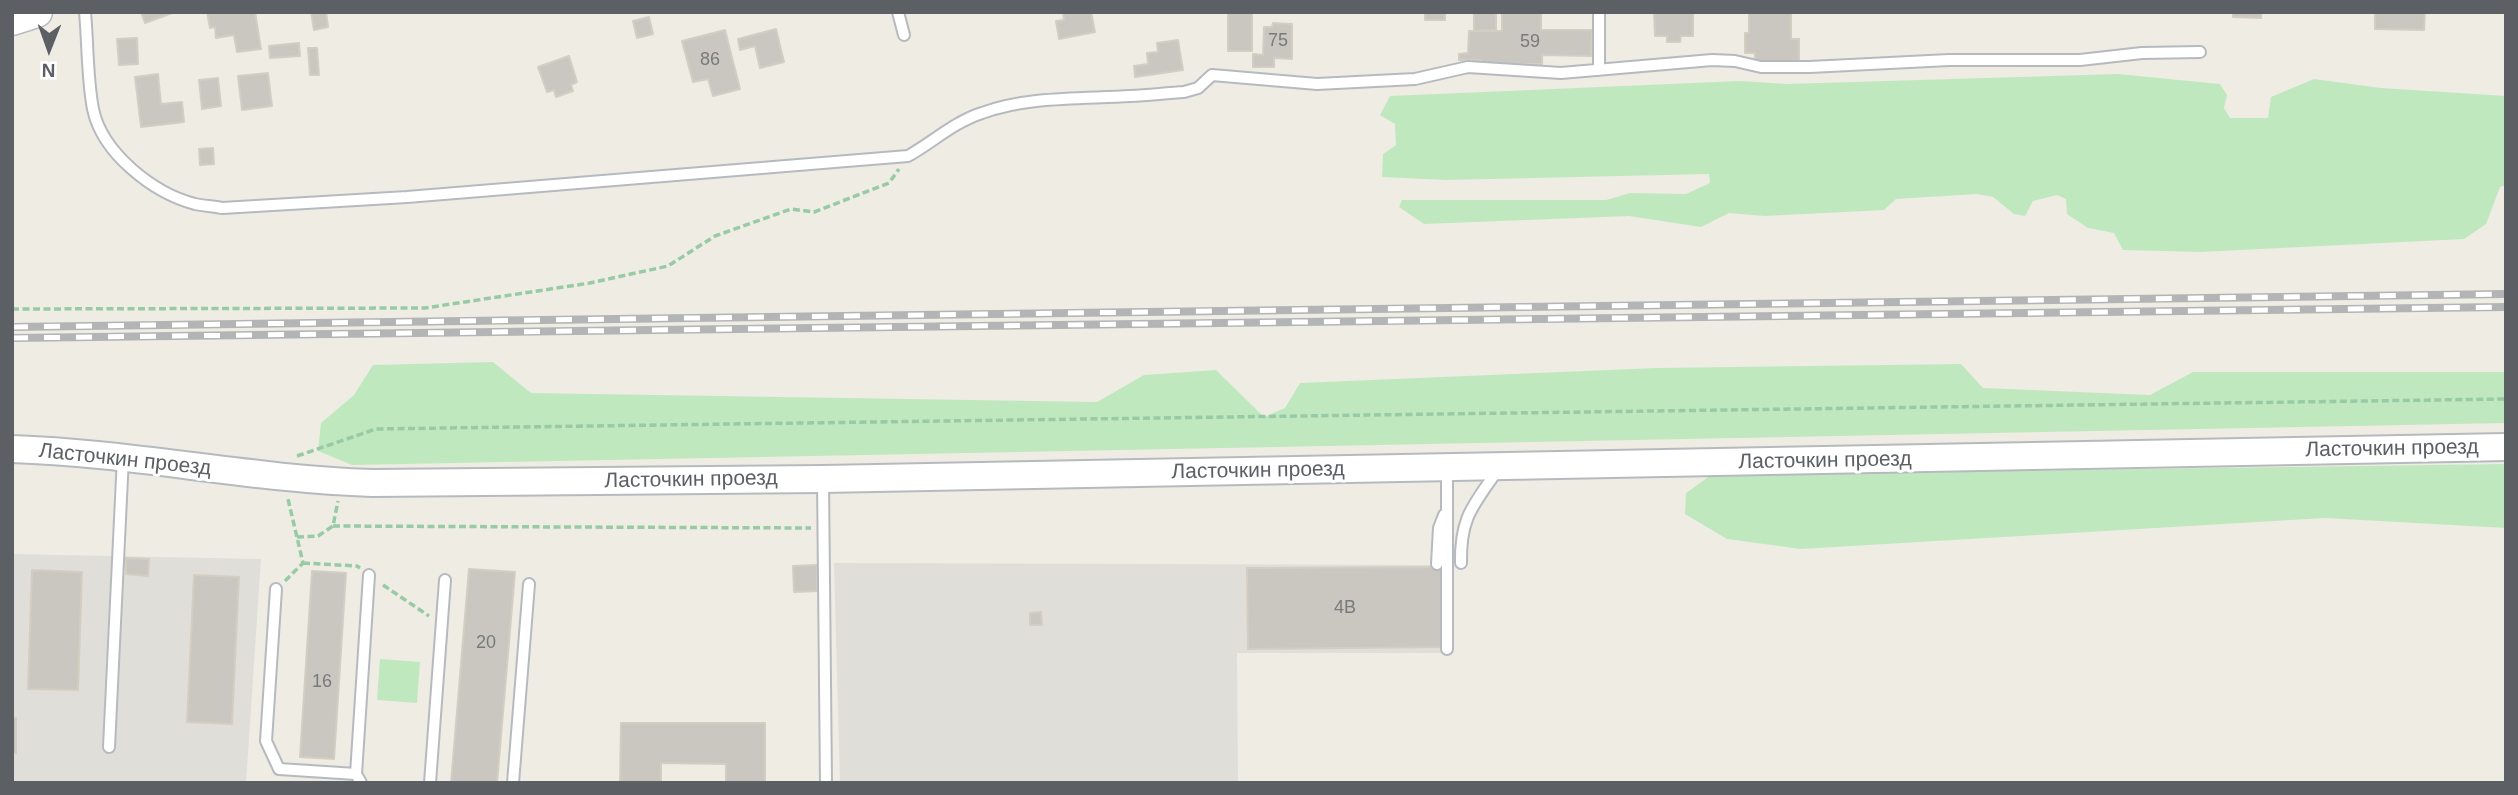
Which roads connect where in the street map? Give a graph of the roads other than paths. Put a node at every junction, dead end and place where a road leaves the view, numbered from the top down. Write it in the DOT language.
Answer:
graph roads {
  1 [pos="37,12"];
  2 [pos="85,12"];
  3 [pos="898,12"];
  4 [pos="1599,12"];
  5 [pos="12,20"];
  6 [pos="904,34"];
  7 [pos="2200,52"];
  8 [pos="1599,70"];
  9 [pos="2506,447"];
  10 [pos="12,449"];
  11 [pos="123,457"];
  12 [pos="1500,467"];
  13 [pos="1447,468"];
  14 [pos="823,479"];
  15 [pos="1447,509"];
  16 [pos="1461,563"];
  17 [pos="1437,564"];
  18 [pos="369,575"];
  19 [pos="445,580"];
  20 [pos="529,584"];
  21 [pos="276,589"];
  22 [pos="1447,649"];
  23 [pos="109,747"];
  24 [pos="358,778"];
  25 [pos="430,783"];
  26 [pos="513,783"];
  27 [pos="826,783"];
  1 -- 5 [label="main road"];
  2 -- 8 [label="lane"];
  3 -- 6 [label="lane"];
  4 -- 8 [label="lane"];
  7 -- 8 [label="lane"];
  9 -- 12 [label="street, Ласточкин проезд"];
  10 -- 11 [label="street, Ласточкин проезд"];
  11 -- 14 [label="street, Ласточкин проезд"];
  11 -- 23 [label="lane"];
  12 -- 13 [label="street, Ласточкин проезд"];
  12 -- 16 [label="lane"];
  13 -- 14 [label="street, Ласточкин проезд"];
  13 -- 15 [label="lane"];
  14 -- 27 [label="lane"];
  15 -- 17 [label="lane"];
  15 -- 22 [label="lane"];
  18 -- 24 [label="lane"];
  19 -- 25 [label="lane"];
  20 -- 26 [label="lane"];
  21 -- 24 [label="lane"];
}
